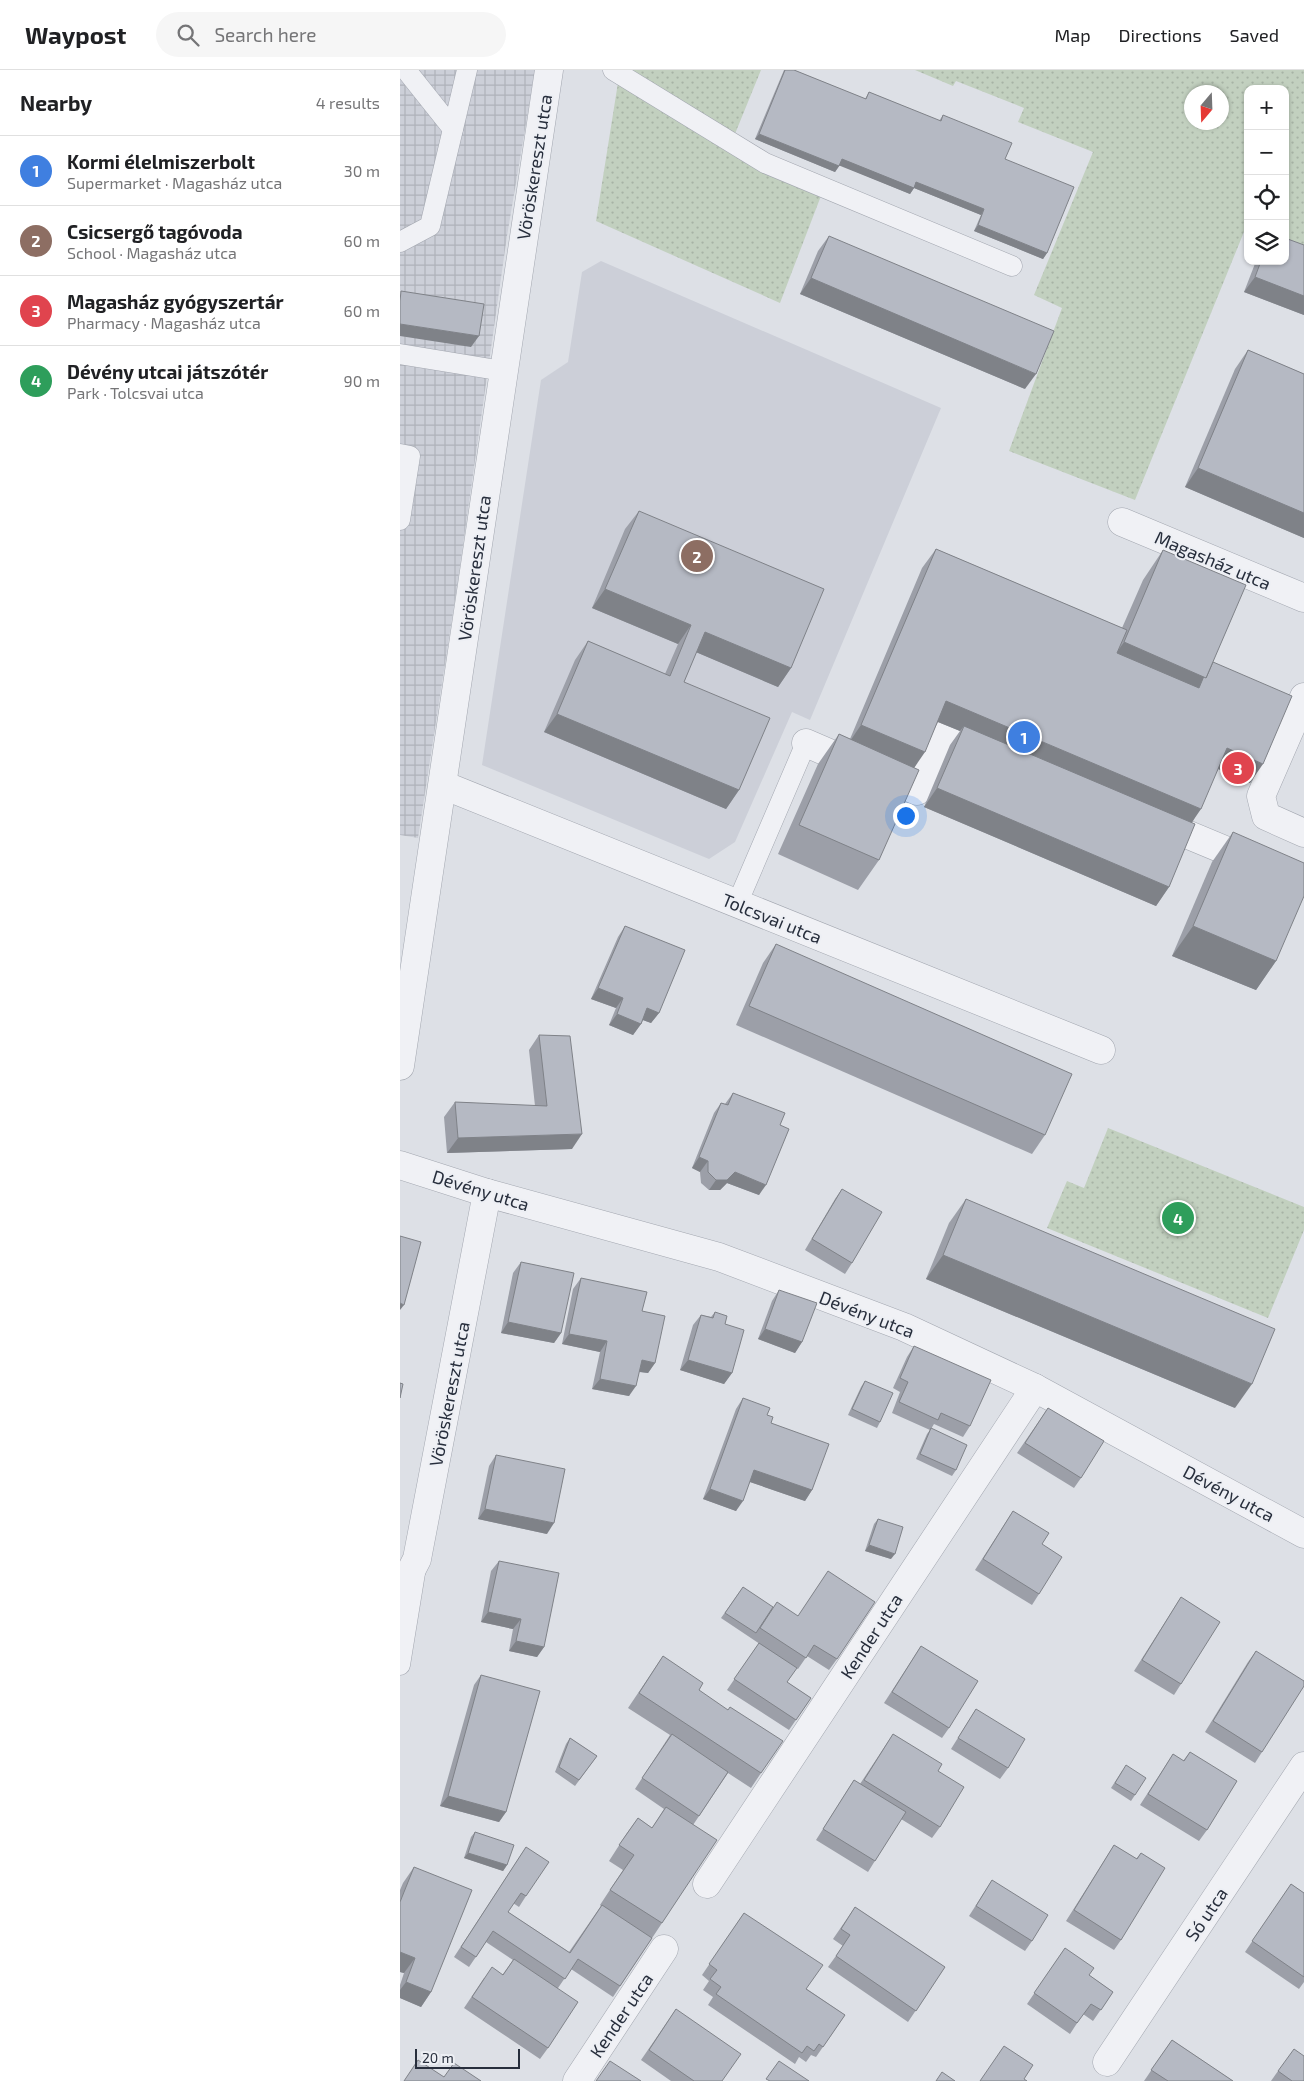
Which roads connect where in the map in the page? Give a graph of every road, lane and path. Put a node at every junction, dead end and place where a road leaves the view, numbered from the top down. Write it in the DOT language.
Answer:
graph roads {
  1 [pos="406,70"];
  2 [pos="467,70"];
  3 [pos="549,70"];
  4 [pos="613,70"];
  5 [pos="453,129"];
  6 [pos="400,242"];
  7 [pos="1012,266"];
  8 [pos="400,354"];
  9 [pos="503,371"];
  10 [pos="400,454"];
  11 [pos="400,520"];
  12 [pos="1122,522"];
  13 [pos="1304,598"];
  14 [pos="1304,697"];
  15 [pos="806,743"];
  16 [pos="1015,763"];
  17 [pos="443,785"];
  18 [pos="1134,812"];
  19 [pos="1304,833"];
  20 [pos="1304,883"];
  21 [pos="737,904"];
  22 [pos="1101,1050"];
  23 [pos="400,1066"];
  24 [pos="400,1165"];
  25 [pos="488,1193"];
  26 [pos="1035,1388"];
  27 [pos="1304,1534"];
  28 [pos="417,1559"];
  29 [pos="400,1592"];
  30 [pos="400,1665"];
  31 [pos="1304,1766"];
  32 [pos="707,1884"];
  33 [pos="664,1949"];
  34 [pos="1107,2062"];
  35 [pos="577,2081"];
  1 -- 5 [label="lane"];
  2 -- 5 [label="lane"];
  3 -- 9 [label="street, Vöröskereszt utca"];
  4 -- 7 [label="lane"];
  5 -- 6 [label="lane"];
  8 -- 9 [label="lane"];
  9 -- 17 [label="street, Vöröskereszt utca"];
  10 -- 11 [label="lane"];
  12 -- 13 [label="street, Magasház utca"];
  14 -- 19 [label="street"];
  15 -- 16 [label="street"];
  15 -- 21 [label="lane"];
  17 -- 21 [label="street, Tolcsvai utca"];
  17 -- 23 [label="street, Vöröskereszt utca"];
  18 -- 20 [label="street"];
  21 -- 22 [label="street, Tolcsvai utca"];
  24 -- 25 [label="street, Dévény utca"];
  25 -- 26 [label="street, Dévény utca"];
  25 -- 28 [label="street, Vöröskereszt utca"];
  26 -- 27 [label="street, Dévény utca"];
  26 -- 32 [label="street, Kender utca"];
  28 -- 29 [label="street, Vöröskereszt utca"];
  28 -- 30 [label="lane"];
  31 -- 34 [label="street, Só utca"];
  33 -- 35 [label="street, Kender utca"];
}
